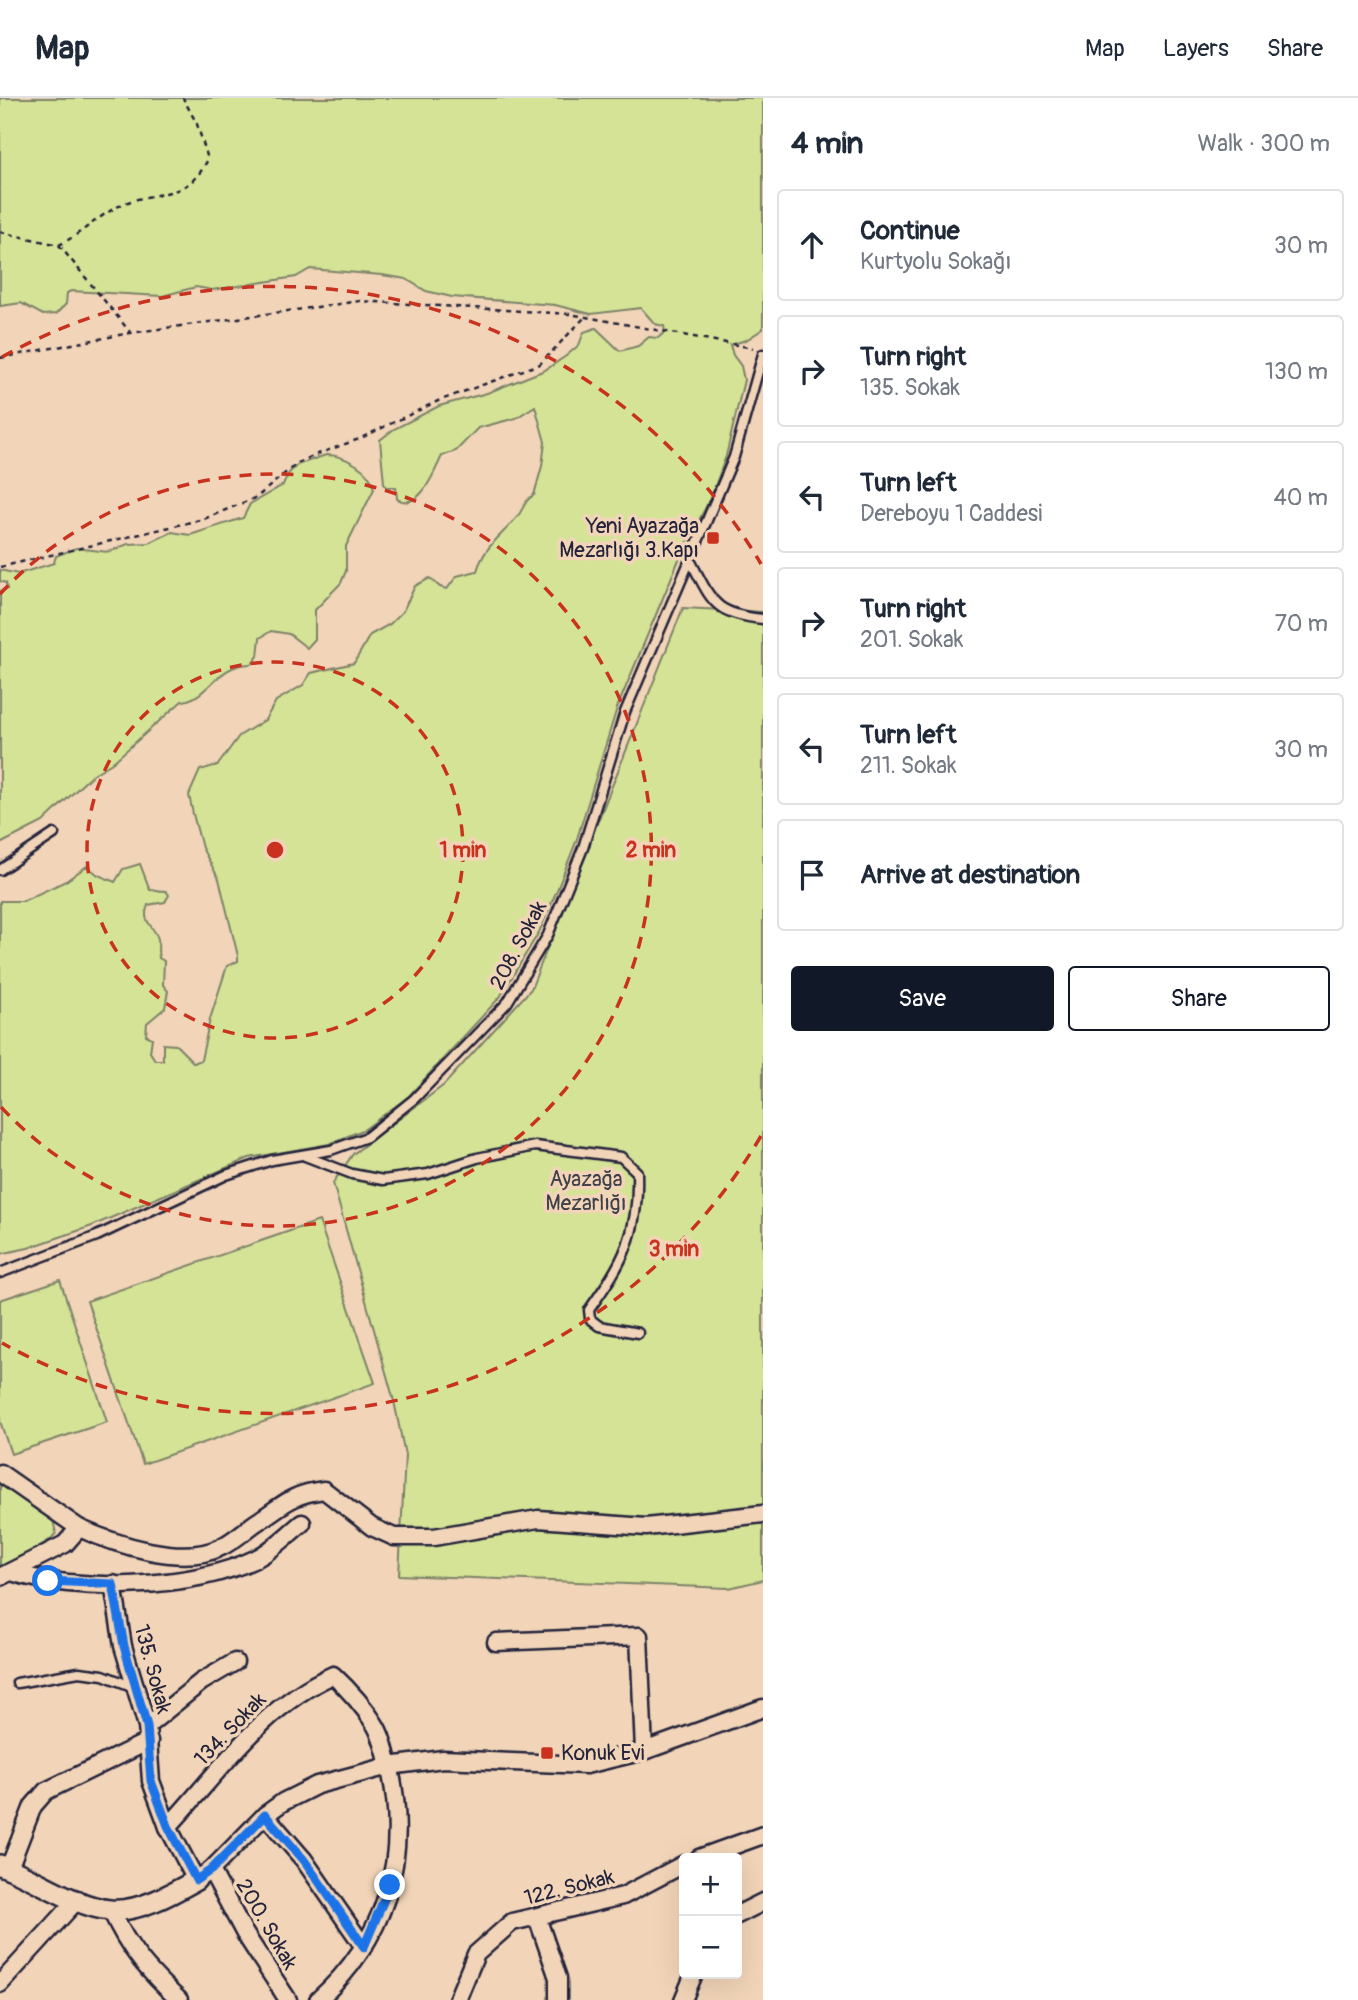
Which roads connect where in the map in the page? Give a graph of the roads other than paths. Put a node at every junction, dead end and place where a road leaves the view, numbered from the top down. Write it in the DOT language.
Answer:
graph roads {
  1 [pos="763,352"];
  2 [pos="690,559"];
  3 [pos="763,619"];
  4 [pos="54,834"];
  5 [pos="0,870"];
  6 [pos="305,1156"];
  7 [pos="0,1273"];
  8 [pos="638,1333"];
  9 [pos="0,1473"];
  10 [pos="763,1514"];
  11 [pos="302,1523"];
  12 [pos="79,1528"];
  13 [pos="5,1574"];
  14 [pos="113,1584"];
  15 [pos="496,1642"];
  16 [pos="234,1662"];
  17 [pos="17,1683"];
  18 [pos="134,1687"];
  19 [pos="763,1708"];
  20 [pos="148,1733"];
  21 [pos="644,1751"];
  22 [pos="389,1766"];
  23 [pos="265,1815"];
  24 [pos="168,1826"];
  25 [pos="763,1835"];
  26 [pos="713,1853"];
  27 [pos="5,1866"];
  28 [pos="679,1867"];
  29 [pos="204,1875"];
  30 [pos="78,1899"];
  31 [pos="763,1902"];
  32 [pos="111,1910"];
  33 [pos="742,1912"];
  34 [pos="537,1917"];
  35 [pos="364,1947"];
  36 [pos="692,1979"];
  37 [pos="0,1984"];
  38 [pos="179,2000"];
  39 [pos="288,2000"];
  40 [pos="318,2000"];
  41 [pos="457,2000"];
  42 [pos="558,2000"];
  43 [pos="684,2000"];
  1 -- 2 [label="lane, 208. Sokak"];
  2 -- 3 [label="lane"];
  2 -- 6 [label="lane, 208. Sokak"];
  4 -- 5 [label="lane"];
  6 -- 7 [label="lane, 208. Sokak"];
  6 -- 8 [label="lane"];
  9 -- 12 [label="street"];
  10 -- 12 [label="street"];
  11 -- 14 [label="street"];
  12 -- 13 [label="street"];
  13 -- 14 [label="street"];
  14 -- 18 [label="street, 135. Sokak"];
  15 -- 21 [label="street"];
  16 -- 20 [label="street"];
  17 -- 18 [label="lane"];
  18 -- 20 [label="street, 135. Sokak"];
  19 -- 21 [label="street"];
  20 -- 24 [label="street, 135. Sokak"];
  20 -- 27 [label="street"];
  21 -- 22 [label="street"];
  22 -- 23 [label="street"];
  22 -- 24 [label="street, 134. Sokak"];
  22 -- 35 [label="street"];
  23 -- 29 [label="street"];
  23 -- 35 [label="street"];
  24 -- 29 [label="street, 135. Sokak"];
  25 -- 26 [label="street"];
  27 -- 30 [label="street"];
  28 -- 34 [label="street, 122. Sokak"];
  29 -- 32 [label="street"];
  29 -- 39 [label="street, 200. Sokak"];
  30 -- 32 [label="street"];
  30 -- 37 [label="street"];
  31 -- 33 [label="street"];
  32 -- 38 [label="street"];
  34 -- 41 [label="street, 122. Sokak"];
  34 -- 42 [label="street"];
  35 -- 40 [label="street"];
  36 -- 43 [label="street"];
}
